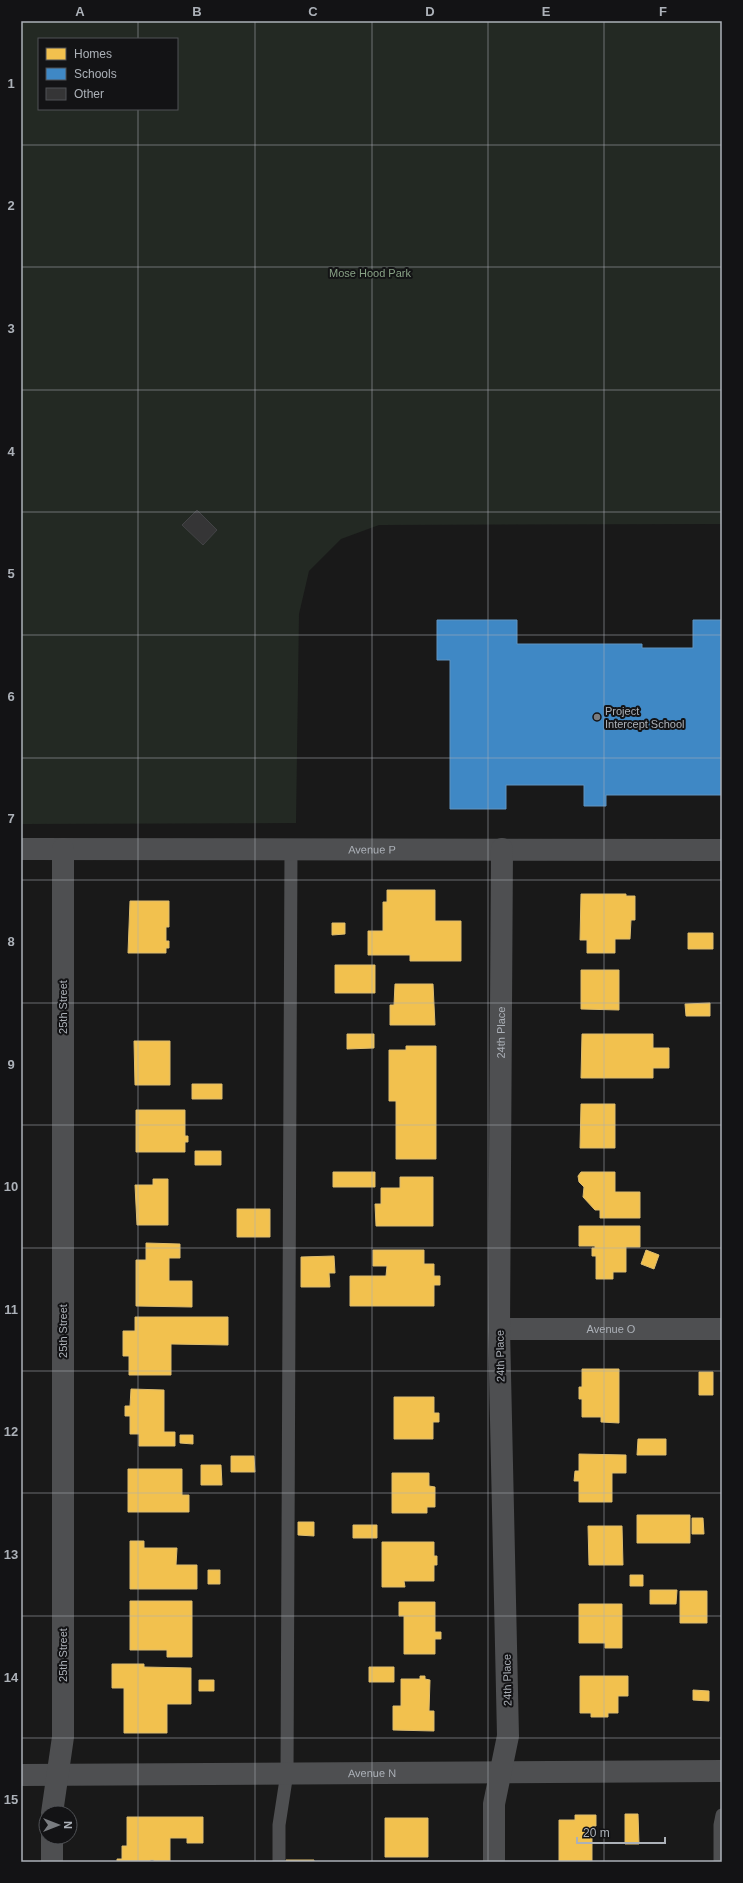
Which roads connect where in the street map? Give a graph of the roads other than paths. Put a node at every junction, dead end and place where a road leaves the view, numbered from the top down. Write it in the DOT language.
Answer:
graph roads {
  1 [pos="21,849"];
  2 [pos="64,849"];
  3 [pos="291,849"];
  4 [pos="502,849"];
  5 [pos="722,850"];
  6 [pos="722,1328"];
  7 [pos="499,1329"];
  8 [pos="722,1771"];
  9 [pos="501,1772"];
  10 [pos="287,1773"];
  11 [pos="21,1775"];
  12 [pos="57,1775"];
  13 [pos="53,1805"];
  14 [pos="722,1815"];
  15 [pos="52,1845"];
  16 [pos="52,1862"];
  17 [pos="279,1862"];
  18 [pos="494,1862"];
  19 [pos="720,1862"];
  1 -- 2 [label="street, Avenue P"];
  2 -- 3 [label="street, Avenue P"];
  2 -- 12 [label="street, 25th Street"];
  3 -- 4 [label="street, Avenue P"];
  3 -- 10 [label="lane"];
  4 -- 5 [label="street, Avenue P"];
  4 -- 7 [label="street, 24th Place"];
  6 -- 7 [label="street, Avenue O"];
  7 -- 9 [label="street, 24th Place"];
  8 -- 9 [label="street, Avenue N"];
  9 -- 10 [label="street, Avenue N"];
  9 -- 18 [label="street, 24th Place"];
  10 -- 12 [label="street, Avenue N"];
  10 -- 17 [label="lane"];
  11 -- 12 [label="street, Avenue N"];
  12 -- 13 [label="street, 25th Street"];
  14 -- 19 [label="lane"];
  15 -- 16 [label="street"];
}
